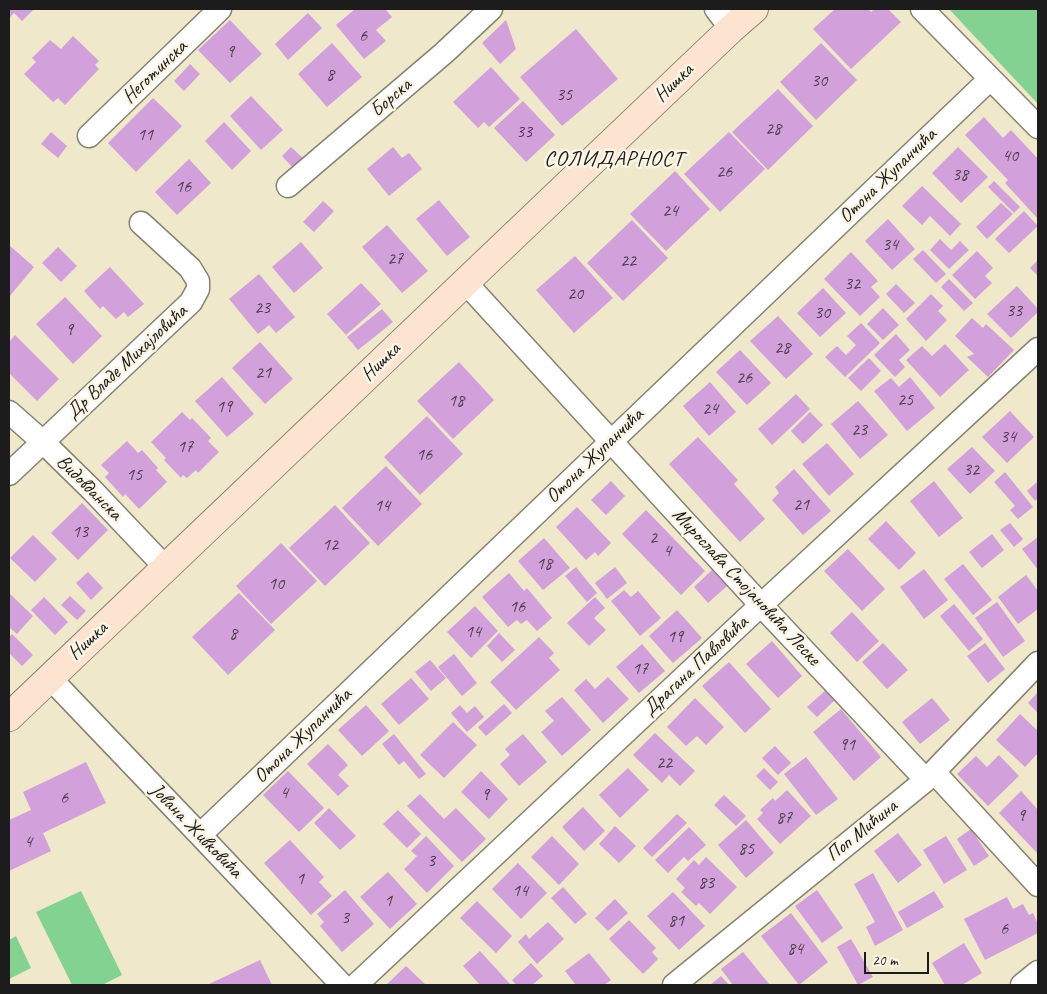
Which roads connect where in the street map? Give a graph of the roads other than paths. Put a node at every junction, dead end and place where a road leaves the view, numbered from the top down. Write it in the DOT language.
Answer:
graph roads {
  1 [pos="220,9"];
  2 [pos="491,9"];
  3 [pos="754,9"];
  4 [pos="922,9"];
  5 [pos="724,19"];
  6 [pos="990,78"];
  7 [pos="1038,127"];
  8 [pos="90,136"];
  9 [pos="288,186"];
  10 [pos="141,223"];
  11 [pos="465,282"];
  12 [pos="1038,349"];
  13 [pos="9,412"];
  14 [pos="612,441"];
  15 [pos="43,442"];
  16 [pos="9,474"];
  17 [pos="166,568"];
  18 [pos="761,605"];
  19 [pos="1038,664"];
  20 [pos="49,677"];
  21 [pos="9,716"];
  22 [pos="930,776"];
  23 [pos="200,834"];
  24 [pos="1038,885"];
  25 [pos="1038,972"];
  26 [pos="342,985"];
  27 [pos="356,985"];
  28 [pos="674,985"];
  29 [pos="1022,985"];
  1 -- 8 [label="street, Неготинска"];
  2 -- 9 [label="street, Борска"];
  3 -- 5 [label="main road, Нишка"];
  4 -- 6 [label="street"];
  5 -- 11 [label="main road, Нишка"];
  6 -- 7 [label="street"];
  6 -- 14 [label="street, Отона Жупанчића"];
  10 -- 15 [label="street, Др Владе Михајловића"];
  11 -- 14 [label="street, Мирослава Стојановића Леске"];
  11 -- 17 [label="main road, Нишка"];
  12 -- 18 [label="street, Драгана Павловића"];
  13 -- 15 [label="street, Видовданска"];
  14 -- 18 [label="street, Мирослава Стојановића Леске"];
  14 -- 23 [label="street, Отона Жупанчића"];
  15 -- 16 [label="street, Др Владе Михајловића"];
  15 -- 17 [label="street, Видовданска"];
  17 -- 20 [label="main road, Нишка"];
  18 -- 22 [label="street, Мирослава Стојановића Леске"];
  18 -- 27 [label="street, Драгана Павловића"];
  19 -- 22 [label="street, Поп Мићина"];
  20 -- 21 [label="main road, Нишка"];
  20 -- 23 [label="street, Јована Живковића"];
  22 -- 24 [label="street, Мирослава Стојановића Леске"];
  22 -- 28 [label="street, Поп Мићина"];
  23 -- 26 [label="street, Јована Живковића"];
  25 -- 29 [label="street"];
}
